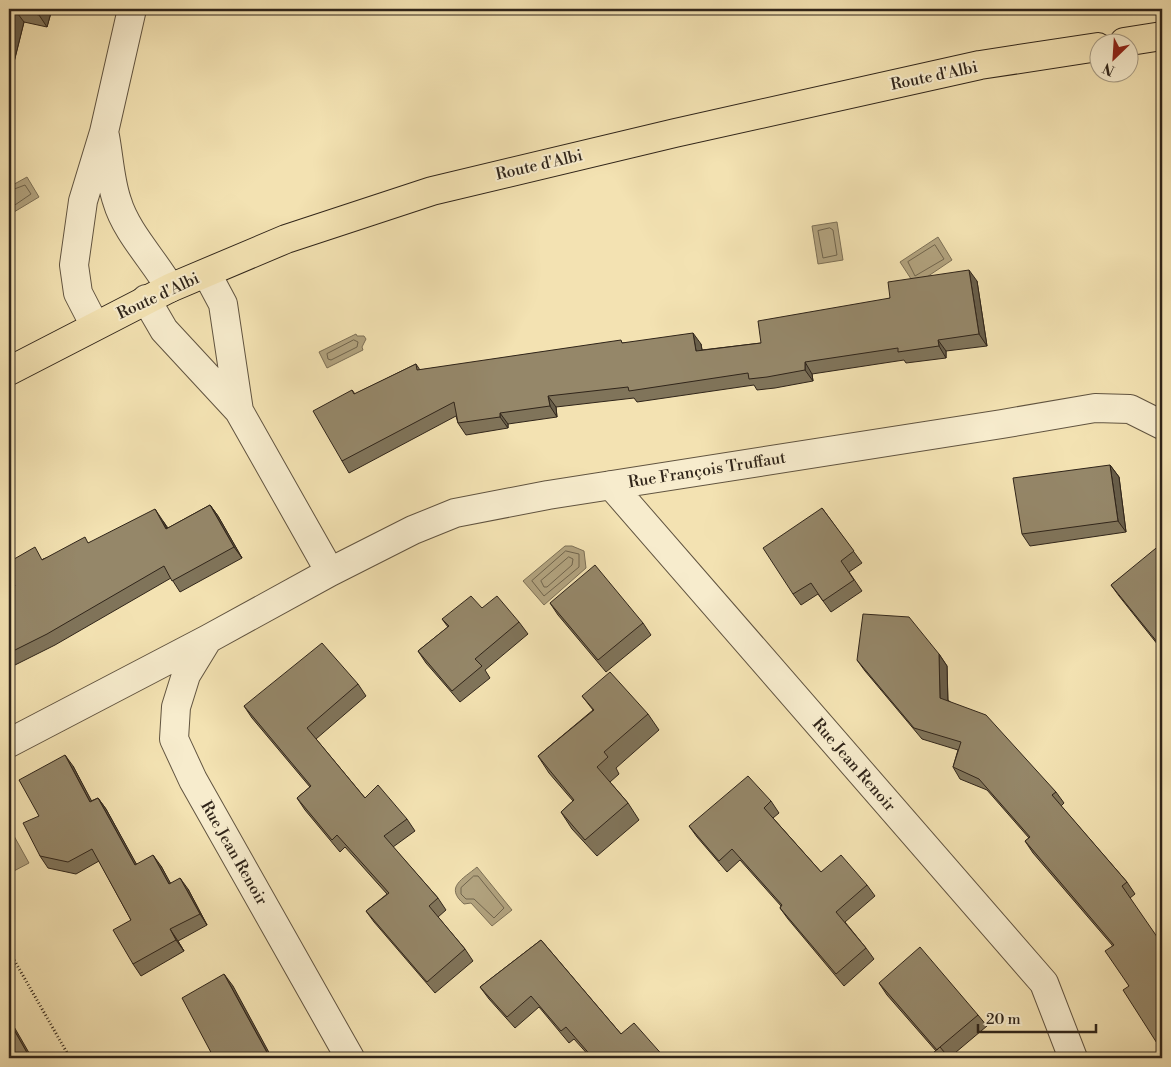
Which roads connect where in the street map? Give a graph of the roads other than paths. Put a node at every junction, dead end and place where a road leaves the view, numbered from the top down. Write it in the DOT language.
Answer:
graph roads {
  1 [pos="132,9"];
  2 [pos="1162,36"];
  3 [pos="1138,40"];
  4 [pos="1088,49"];
  5 [pos="104,132"];
  6 [pos="207,274"];
  7 [pos="170,288"];
  8 [pos="146,300"];
  9 [pos="95,326"];
  10 [pos="9,371"];
  11 [pos="239,411"];
  12 [pos="1162,425"];
  13 [pos="611,485"];
  14 [pos="330,572"];
  15 [pos="208,640"];
  16 [pos="9,744"];
  17 [pos="350,1058"];
  18 [pos="1073,1058"];
  1 -- 5 [label="street"];
  2 -- 3 [label="main road"];
  4 -- 6 [label="main road, Route d'Albi"];
  5 -- 7 [label="street"];
  5 -- 9 [label="street"];
  6 -- 7 [label="main road, Route d'Albi"];
  6 -- 11 [label="street"];
  7 -- 8 [label="main road, Route d'Albi"];
  8 -- 9 [label="main road, Route d'Albi"];
  8 -- 11 [label="street"];
  9 -- 10 [label="main road, Route d'Albi"];
  11 -- 14 [label="street"];
  12 -- 13 [label="street, Rue François Truffaut"];
  13 -- 14 [label="street, Rue François Truffaut"];
  13 -- 18 [label="street, Rue Jean Renoir"];
  14 -- 15 [label="street, Rue Jean Renoir"];
  15 -- 16 [label="street, Rue Jean Renoir"];
  15 -- 17 [label="street, Rue Jean Renoir"];
}
